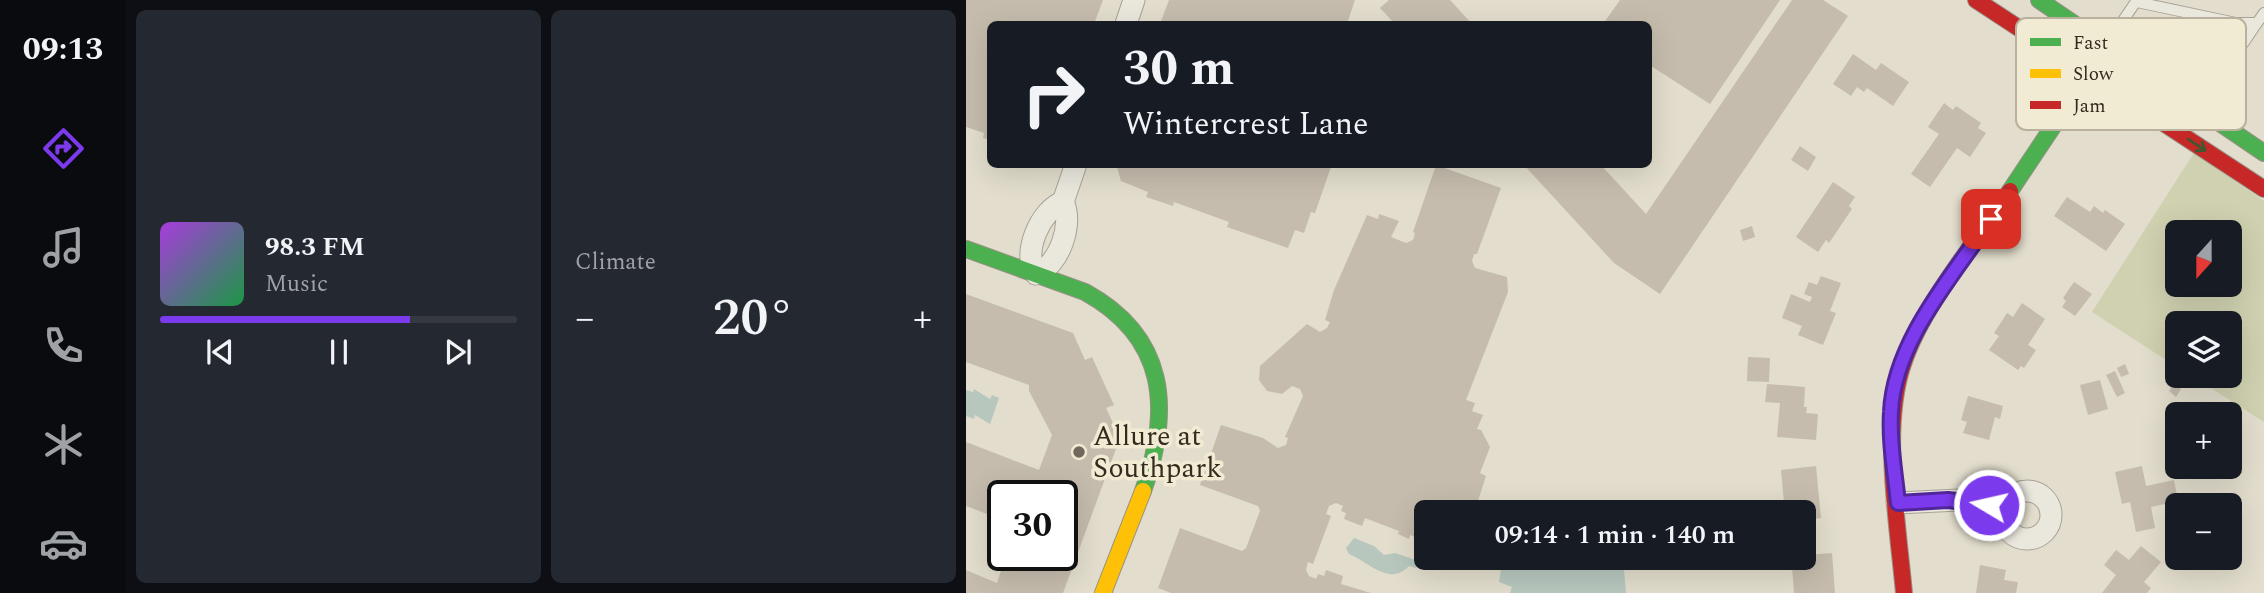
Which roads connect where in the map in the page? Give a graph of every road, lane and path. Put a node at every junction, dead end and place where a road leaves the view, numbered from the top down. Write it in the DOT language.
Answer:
graph roads {
  1 [pos="1134,0"];
  2 [pos="1976,0"];
  3 [pos="2039,0"];
  4 [pos="2137,1"];
  5 [pos="2065,18"];
  6 [pos="2126,18"];
  7 [pos="2214,18"];
  8 [pos="2260,18"];
  9 [pos="1127,21"];
  10 [pos="2016,26"];
  11 [pos="2246,39"];
  12 [pos="2051,130"];
  13 [pos="2175,130"];
  14 [pos="2230,130"];
  15 [pos="2264,153"];
  16 [pos="1075,168"];
  17 [pos="2264,189"];
  18 [pos="966,249"];
  19 [pos="1036,274"];
  20 [pos="1898,503"];
  21 [pos="2004,508"];
  22 [pos="1103,593"];
  23 [pos="1904,593"];
  1 -- 9 [label="street"];
  2 -- 10 [label="street"];
  3 -- 5 [label="street"];
  4 -- 6 [label="lane"];
  4 -- 7 [label="lane"];
  8 -- 11 [label="lane"];
  12 -- 20 [label="street"];
  13 -- 17 [label="street, one-way"];
  14 -- 15 [label="street"];
  16 -- 19 [label="street"];
  18 -- 19 [label="street"];
  19 -- 22 [label="street"];
  20 -- 21 [label="street"];
  20 -- 23 [label="street"];
}
